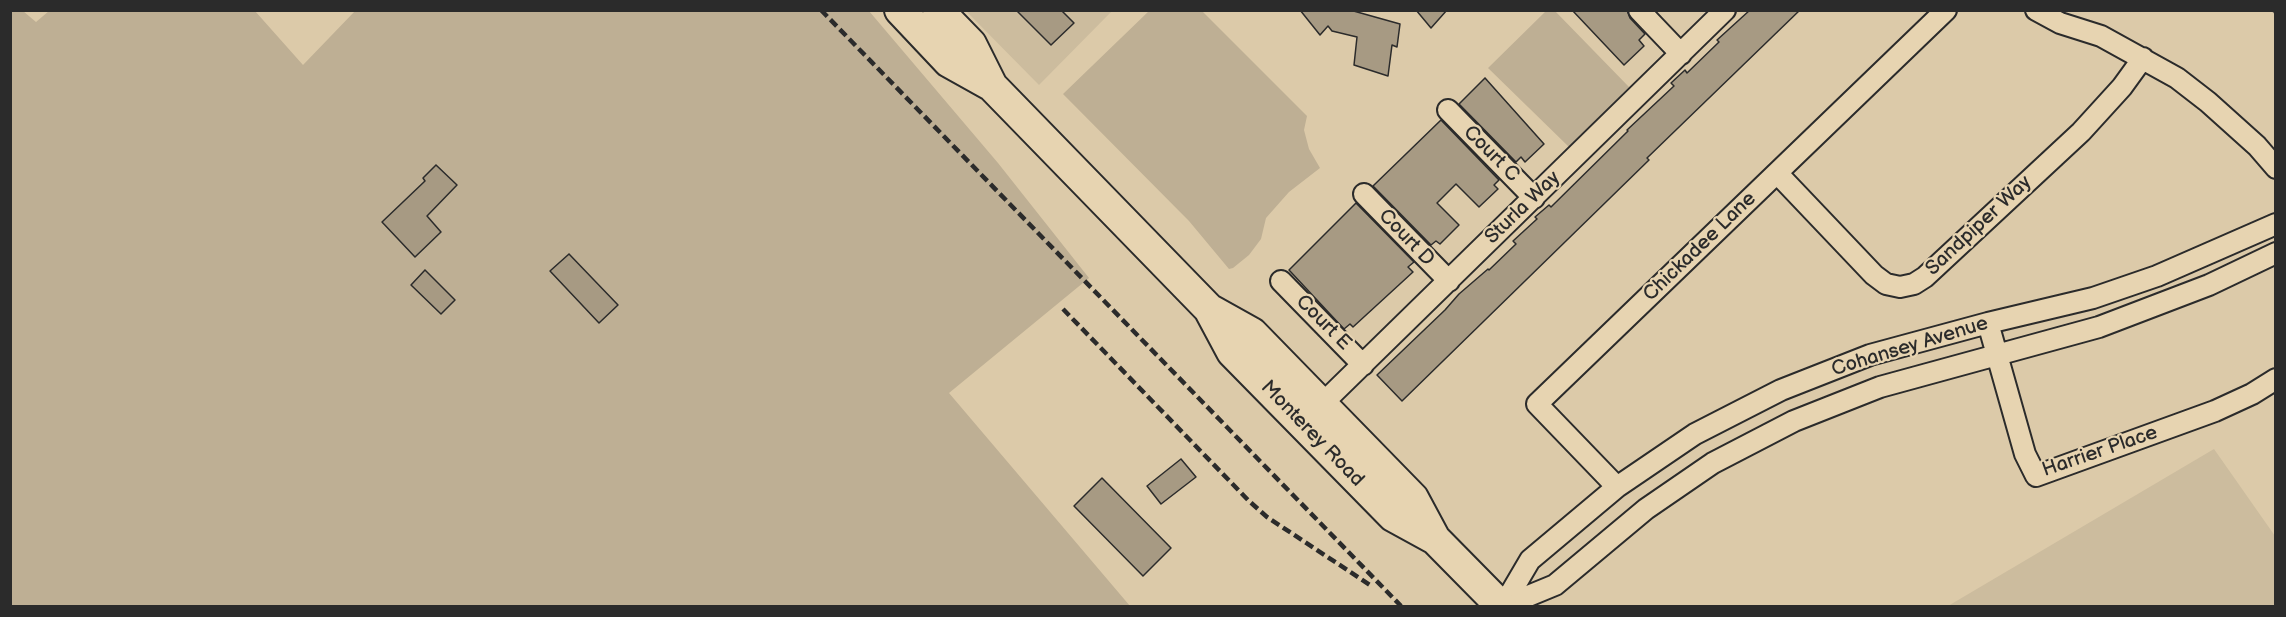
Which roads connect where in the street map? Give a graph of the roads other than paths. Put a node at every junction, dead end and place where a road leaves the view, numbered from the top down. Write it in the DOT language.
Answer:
graph roads {
  1 [pos="900,10"];
  2 [pos="938,10"];
  3 [pos="1639,10"];
  4 [pos="1725,10"];
  5 [pos="1946,10"];
  6 [pos="2036,10"];
  7 [pos="1681,54"];
  8 [pos="2143,58"];
  9 [pos="992,86"];
  10 [pos="1448,110"];
  11 [pos="2276,168"];
  12 [pos="1777,174"];
  13 [pos="1364,194"];
  14 [pos="1534,198"];
  15 [pos="2276,224"];
  16 [pos="2276,253"];
  17 [pos="1281,281"];
  18 [pos="1449,281"];
  19 [pos="1209,309"];
  20 [pos="1988,323"];
  21 [pos="1997,355"];
  22 [pos="1364,365"];
  23 [pos="2276,379"];
  24 [pos="1322,405"];
  25 [pos="1617,488"];
  26 [pos="1435,539"];
  27 [pos="1503,606"];
  1 -- 9 [label="main road, Monterey Road"];
  2 -- 9 [label="main road, Monterey Road"];
  3 -- 7 [label="street"];
  4 -- 7 [label="street, Sturla Way"];
  5 -- 12 [label="street, Chickadee Lane"];
  6 -- 8 [label="street"];
  7 -- 14 [label="street, Sturla Way"];
  8 -- 11 [label="street"];
  8 -- 12 [label="street, Sandpiper Way"];
  9 -- 19 [label="main road, Monterey Road"];
  10 -- 14 [label="street, Court C"];
  12 -- 25 [label="street, Chickadee Lane"];
  13 -- 18 [label="street, Court D"];
  14 -- 18 [label="street, Sturla Way"];
  15 -- 20 [label="street, Cohansey Avenue"];
  16 -- 21 [label="street, Cohansey Avenue"];
  17 -- 22 [label="street, Court E"];
  18 -- 22 [label="street, Sturla Way"];
  19 -- 24 [label="main road, Monterey Road"];
  19 -- 26 [label="main road, Monterey Road"];
  20 -- 21 [label="street, Harrier Place"];
  20 -- 25 [label="street, Cohansey Avenue"];
  21 -- 23 [label="street, Harrier Place"];
  21 -- 27 [label="street, Cohansey Avenue"];
  22 -- 24 [label="street, Sturla Way"];
  24 -- 26 [label="main road, Monterey Road"];
  25 -- 27 [label="street, Cohansey Avenue"];
  26 -- 27 [label="main road, Monterey Road"];
}
